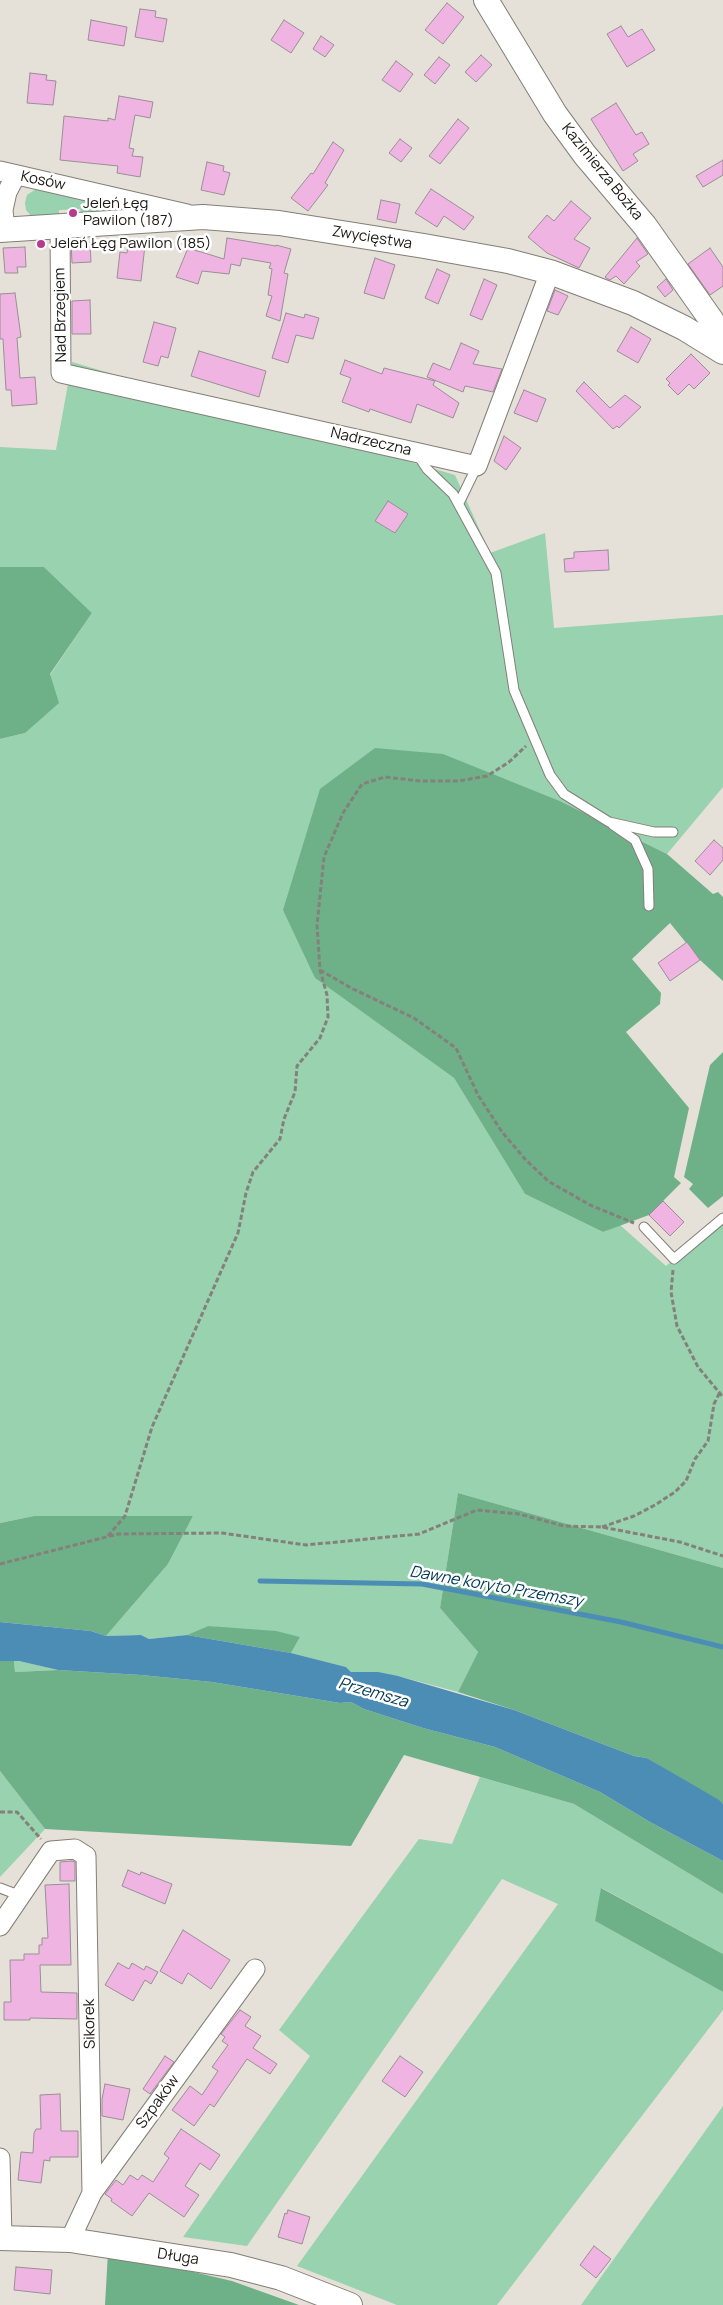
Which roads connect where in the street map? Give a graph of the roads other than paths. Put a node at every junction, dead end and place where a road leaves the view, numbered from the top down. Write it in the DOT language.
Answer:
graph roads {
  1 [pos="486,0"];
  2 [pos="8,173"];
  3 [pos="203,217"];
  4 [pos="60,226"];
  5 [pos="3,230"];
  6 [pos="550,272"];
  7 [pos="723,342"];
  8 [pos="723,352"];
  9 [pos="62,373"];
  10 [pos="416,452"];
  11 [pos="477,466"];
  12 [pos="459,503"];
  13 [pos="609,822"];
  14 [pos="673,832"];
  15 [pos="649,906"];
  16 [pos="723,1218"];
  17 [pos="644,1227"];
  18 [pos="0,1888"];
  19 [pos="21,1896"];
  20 [pos="0,1926"];
  21 [pos="255,1970"];
  22 [pos="0,2158"];
  23 [pos="92,2192"];
  24 [pos="1,2238"];
  25 [pos="70,2240"];
  26 [pos="350,2305"];
  1 -- 7 [label="street, Kazimierza Bożka"];
  2 -- 3 [label="street, Kosów"];
  2 -- 5 [label="street"];
  3 -- 4 [label="street, Zwycięstwa"];
  3 -- 6 [label="street, Zwycięstwa"];
  4 -- 5 [label="street, Zwycięstwa"];
  4 -- 9 [label="street, Nad Brzegiem"];
  6 -- 8 [label="street, Zwycięstwa"];
  6 -- 11 [label="street"];
  9 -- 10 [label="street, Nadrzeczna"];
  10 -- 11 [label="street, Nadrzeczna"];
  10 -- 12 [label="lane"];
  11 -- 12 [label="lane"];
  12 -- 13 [label="lane"];
  13 -- 14 [label="lane"];
  13 -- 15 [label="lane"];
  16 -- 17 [label="lane"];
  18 -- 19 [label="lane"];
  19 -- 20 [label="street"];
  19 -- 23 [label="street, Sikorek"];
  21 -- 23 [label="street, Szpaków"];
  22 -- 24 [label="street"];
  23 -- 25 [label="street, Szpaków"];
  24 -- 25 [label="street, Długa"];
  25 -- 26 [label="street, Długa"];
}
